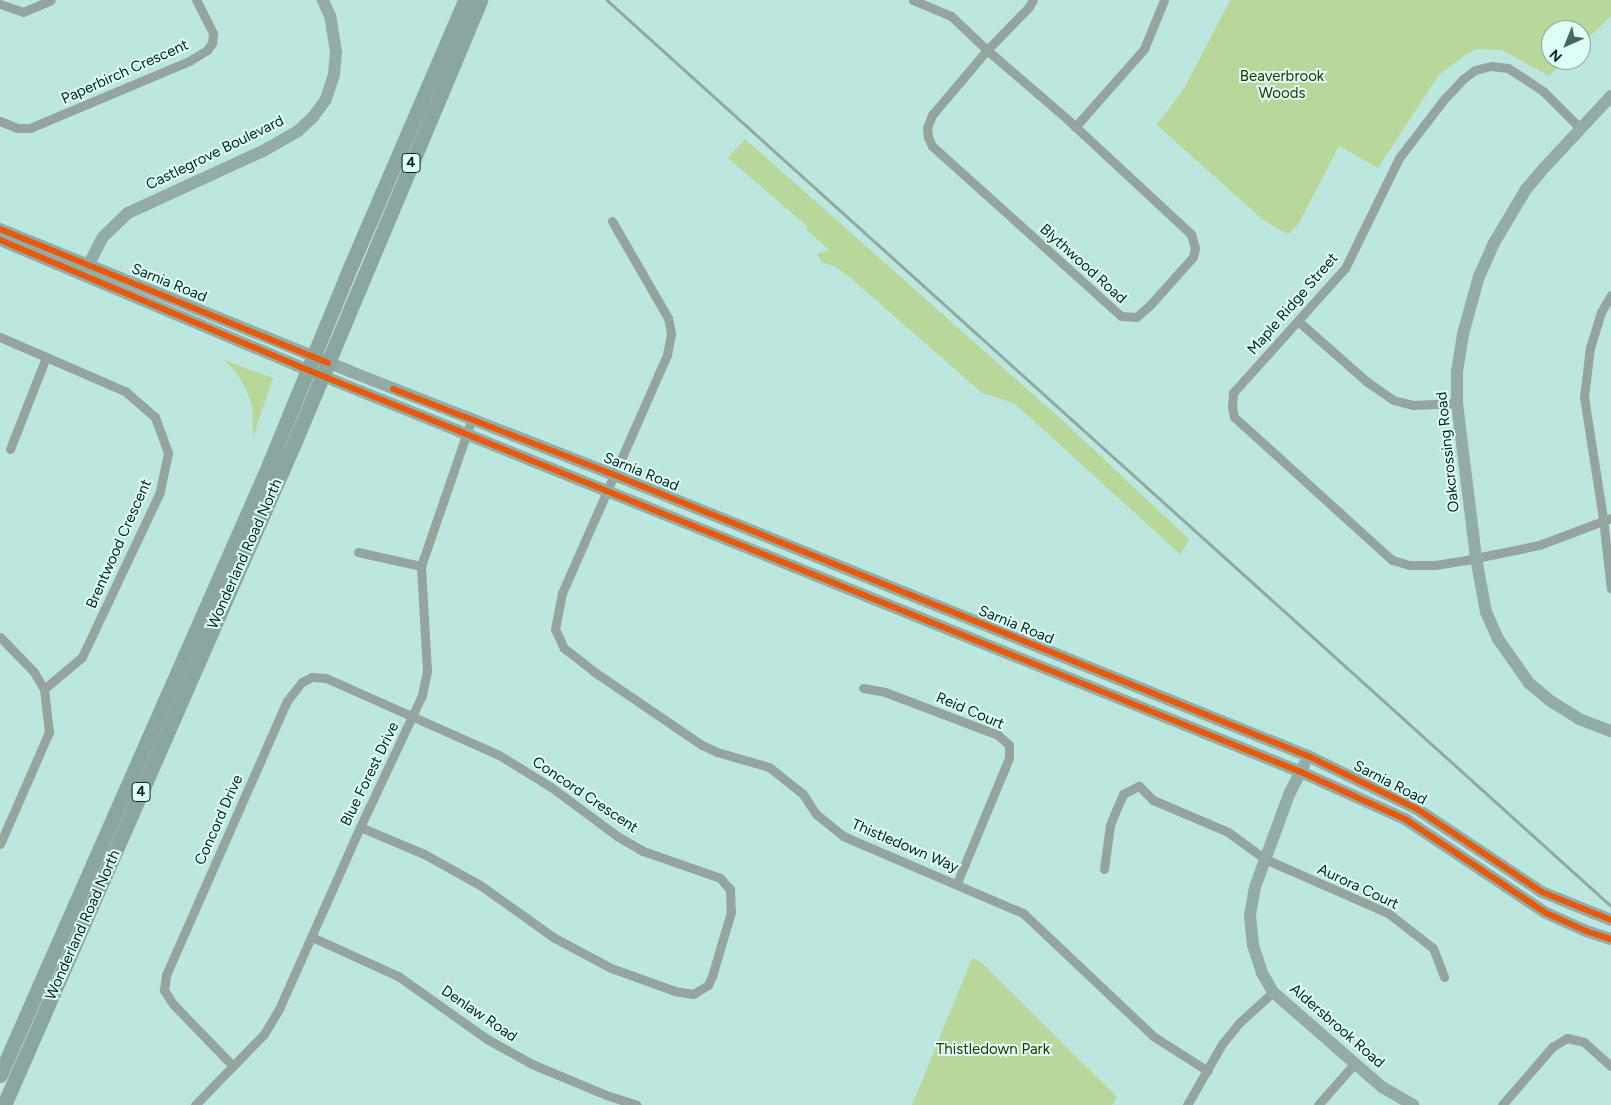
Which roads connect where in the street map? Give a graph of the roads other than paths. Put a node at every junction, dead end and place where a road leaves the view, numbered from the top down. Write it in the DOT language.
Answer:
graph roads {
  1 [pos="51,0"];
  2 [pos="196,0"];
  3 [pos="323,0"];
  4 [pos="465,0"];
  5 [pos="480,0"];
  6 [pos="914,0"];
  7 [pos="1033,0"];
  8 [pos="1164,0"];
  9 [pos="0,4"];
  10 [pos="987,50"];
  11 [pos="1611,96"];
  12 [pos="0,121"];
  13 [pos="1076,127"];
  14 [pos="1580,128"];
  15 [pos="612,221"];
  16 [pos="0,229"];
  17 [pos="0,240"];
  18 [pos="89,264"];
  19 [pos="1611,294"];
  20 [pos="1298,321"];
  21 [pos="0,337"];
  22 [pos="46,357"];
  23 [pos="318,366"];
  24 [pos="1457,403"];
  25 [pos="472,418"];
  26 [pos="468,434"];
  27 [pos="10,449"];
  28 [pos="614,475"];
  29 [pos="608,491"];
  30 [pos="1607,518"];
  31 [pos="358,552"];
  32 [pos="1476,558"];
  33 [pos="421,566"];
  34 [pos="1611,589"];
  35 [pos="0,637"];
  36 [pos="863,688"];
  37 [pos="44,689"];
  38 [pos="412,718"];
  39 [pos="1611,731"];
  40 [pos="1308,756"];
  41 [pos="1301,772"];
  42 [pos="360,827"];
  43 [pos="0,844"];
  44 [pos="1265,859"];
  45 [pos="1104,869"];
  46 [pos="956,883"];
  47 [pos="1611,920"];
  48 [pos="312,937"];
  49 [pos="1611,939"];
  50 [pos="1444,977"];
  51 [pos="1274,992"];
  52 [pos="1354,1064"];
  53 [pos="233,1066"];
  54 [pos="1611,1066"];
  55 [pos="1208,1071"];
  56 [pos="0,1075"];
  57 [pos="4,1105"];
  58 [pos="195,1105"];
  59 [pos="636,1105"];
  60 [pos="1187,1105"];
  61 [pos="1318,1105"];
  62 [pos="1413,1105"];
  63 [pos="1502,1105"];
  1 -- 9 [label="street"];
  2 -- 12 [label="street, Paperbirch Crescent"];
  3 -- 18 [label="main road, Castlegrove Boulevard"];
  4 -- 23 [label="main road, Wonderland Road North / 4"];
  5 -- 23 [label="main road, Wonderland Road North / 4"];
  6 -- 10 [label="street, Blythwood Road"];
  7 -- 10 [label="street"];
  8 -- 13 [label="street"];
  10 -- 13 [label="street, Blythwood Road"];
  10 -- 13 [label="street, Blythwood Road"];
  11 -- 14 [label="main road, Oakcrossing Road"];
  14 -- 20 [label="street, Maple Ridge Street"];
  14 -- 24 [label="main road, Oakcrossing Road"];
  15 -- 28 [label="street, Thistledown Way"];
  16 -- 18 [label="main road, Sarnia Road"];
  17 -- 23 [label="main road, Sarnia Road"];
  18 -- 23 [label="main road, Sarnia Road"];
  19 -- 30 [label="street"];
  20 -- 24 [label="street"];
  20 -- 32 [label="street, Maple Ridge Street"];
  21 -- 22 [label="street, Brentwood Crescent"];
  22 -- 27 [label="street"];
  22 -- 37 [label="street, Brentwood Crescent"];
  23 -- 25 [label="main road, Sarnia Road"];
  23 -- 26 [label="main road, Sarnia Road"];
  23 -- 56 [label="main road, Wonderland Road North / 4"];
  23 -- 57 [label="main road, Wonderland Road North / 4"];
  24 -- 32 [label="main road, Oakcrossing Road"];
  25 -- 26 [label="street, Blue Forest Drive"];
  25 -- 28 [label="main road, Sarnia Road"];
  26 -- 29 [label="main road, Sarnia Road"];
  26 -- 33 [label="street, Blue Forest Drive"];
  28 -- 29 [label="street, Thistledown Way"];
  28 -- 40 [label="main road, Sarnia Road"];
  29 -- 41 [label="main road, Sarnia Road"];
  29 -- 46 [label="street, Thistledown Way"];
  30 -- 32 [label="street, Maple Ridge Street"];
  30 -- 34 [label="street"];
  31 -- 33 [label="street"];
  32 -- 39 [label="main road, Oakcrossing Road"];
  33 -- 38 [label="street, Blue Forest Drive"];
  35 -- 37 [label="street"];
  36 -- 46 [label="street, Reid Court"];
  37 -- 43 [label="street"];
  38 -- 42 [label="street, Blue Forest Drive"];
  38 -- 42 [label="street, Concord Crescent"];
  38 -- 53 [label="street, Concord Drive"];
  40 -- 41 [label="main road, Aldersbrook Road"];
  40 -- 47 [label="main road, Sarnia Road"];
  41 -- 44 [label="main road, Aldersbrook Road"];
  41 -- 49 [label="main road, Sarnia Road"];
  42 -- 48 [label="street, Blue Forest Drive"];
  44 -- 45 [label="street, Aurora Court"];
  44 -- 50 [label="street, Aurora Court"];
  44 -- 51 [label="main road, Aldersbrook Road"];
  46 -- 55 [label="street, Thistledown Way"];
  48 -- 53 [label="street, Blue Forest Drive"];
  48 -- 59 [label="street, Denlaw Road"];
  51 -- 52 [label="main road, Aldersbrook Road"];
  51 -- 55 [label="street"];
  52 -- 61 [label="street"];
  52 -- 62 [label="main road, Aldersbrook Road"];
  53 -- 58 [label="street, Blue Forest Drive"];
  54 -- 63 [label="street"];
  55 -- 60 [label="street"];
}
